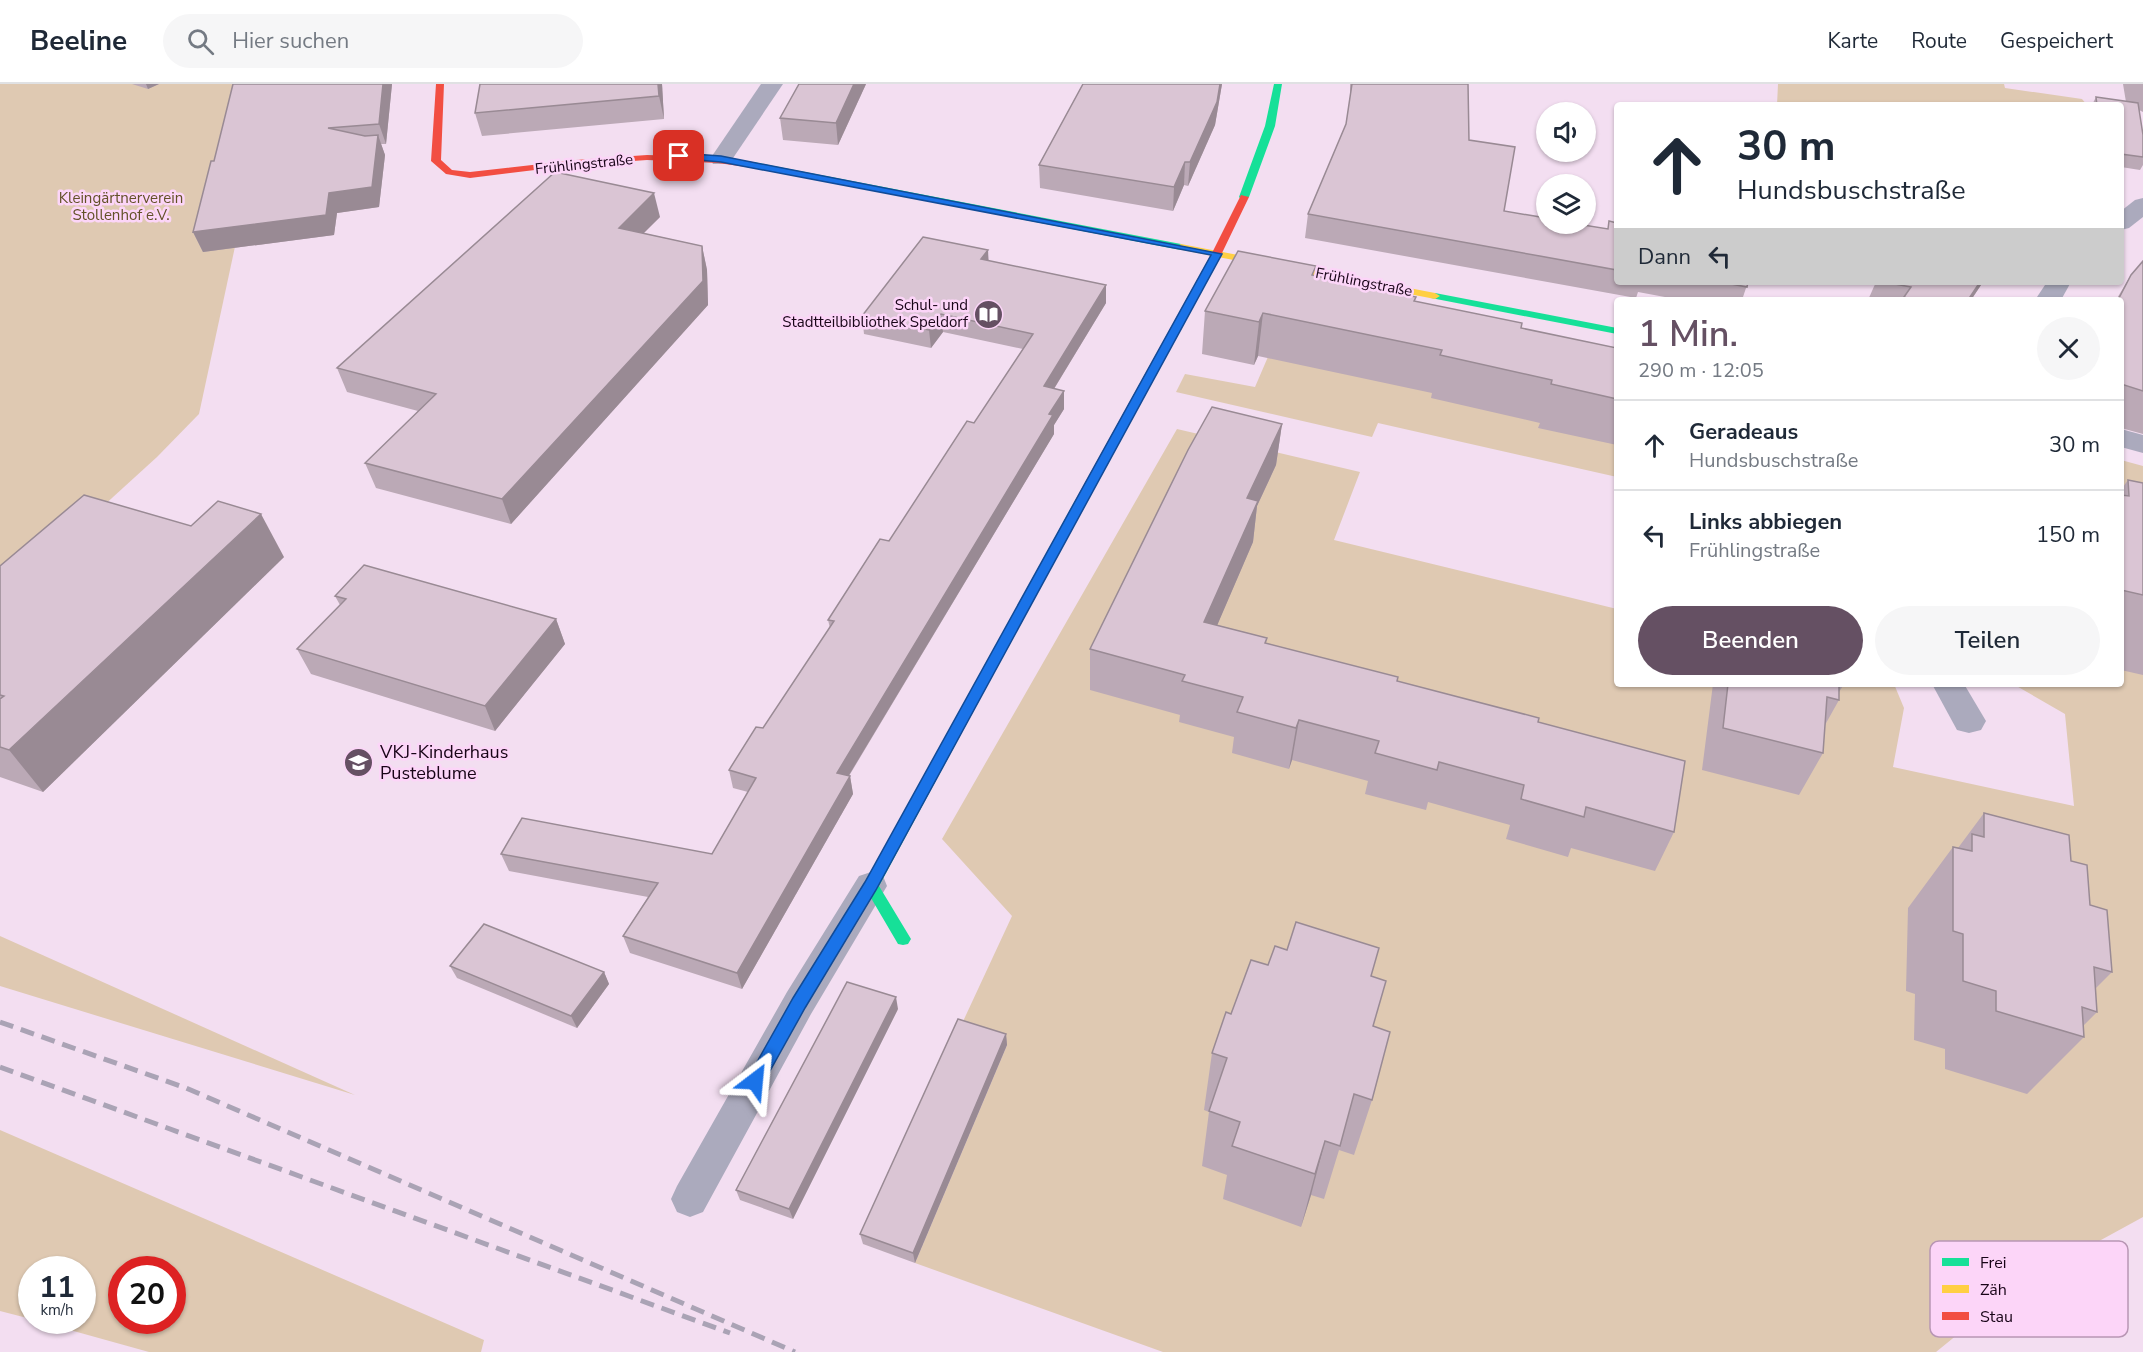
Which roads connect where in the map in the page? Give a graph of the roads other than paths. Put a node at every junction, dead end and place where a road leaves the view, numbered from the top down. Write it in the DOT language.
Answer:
graph roads {
  1 [pos="440,84"];
  2 [pos="772,84"];
  3 [pos="1278,84"];
  4 [pos="721,159"];
  5 [pos="2143,205"];
  6 [pos="2124,221"];
  7 [pos="1217,254"];
  8 [pos="1614,330"];
  9 [pos="2124,439"];
  10 [pos="2143,444"];
  11 [pos="1950,687"];
  12 [pos="1969,721"];
  13 [pos="871,886"];
  14 [pos="903,939"];
  15 [pos="690,1199"];
  1 -- 4 [label="street, Frühlingstraße"];
  2 -- 4 [label="street"];
  3 -- 7 [label="street"];
  4 -- 7 [label="street, Frühlingstraße"];
  5 -- 6 [label="street"];
  7 -- 8 [label="street, Frühlingstraße"];
  7 -- 13 [label="street"];
  9 -- 10 [label="street"];
  11 -- 12 [label="street"];
  13 -- 14 [label="street"];
  13 -- 15 [label="lane"];
}
